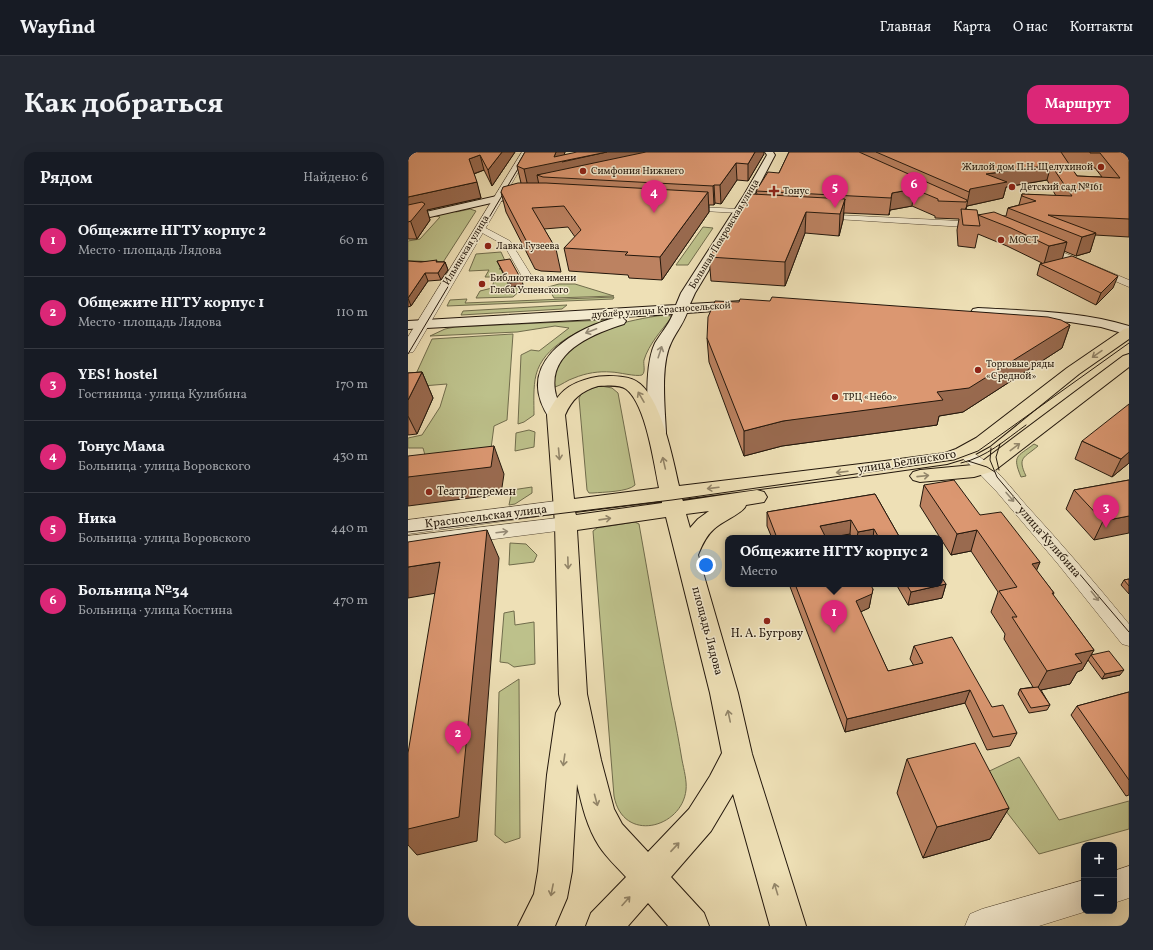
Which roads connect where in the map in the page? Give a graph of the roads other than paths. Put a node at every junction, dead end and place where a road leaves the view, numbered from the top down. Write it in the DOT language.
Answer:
graph roads {
  1 [pos="526,152"];
  2 [pos="780,154"];
  3 [pos="769,156"];
  4 [pos="542,189"];
  5 [pos="534,199"];
  6 [pos="496,200"];
  7 [pos="679,207"];
  8 [pos="738,211"];
  9 [pos="762,213"];
  10 [pos="814,215"];
  11 [pos="971,216"];
  12 [pos="408,219"];
  13 [pos="480,228"];
  14 [pos="1032,243"];
  15 [pos="528,278"];
  16 [pos="1129,284"];
  17 [pos="754,304"];
  18 [pos="683,309"];
  19 [pos="964,311"];
  20 [pos="423,324"];
  21 [pos="408,325"];
  22 [pos="1129,332"];
  23 [pos="408,349"];
  24 [pos="1129,359"];
  25 [pos="556,415"];
  26 [pos="657,432"];
  27 [pos="963,453"];
  28 [pos="983,469"];
  29 [pos="760,497"];
  30 [pos="673,501"];
  31 [pos="565,515"];
  32 [pos="408,527"];
  33 [pos="408,543"];
  34 [pos="687,555"];
  35 [pos="1129,638"];
  36 [pos="573,694"];
  37 [pos="737,754"];
  38 [pos="648,876"];
  39 [pos="1129,882"];
  40 [pos="1117,886"];
  41 [pos="1081,897"];
  42 [pos="536,926"];
  43 [pos="604,926"];
  44 [pos="691,926"];
  45 [pos="788,926"];
  46 [pos="982,926"];
  1 -- 6 [label="street, Ильинская улица"];
  2 -- 3 [label="main road"];
  3 -- 8 [label="main road, Большая Покровская улица"];
  4 -- 6 [label="main road"];
  5 -- 6 [label="street"];
  6 -- 12 [label="main road"];
  6 -- 13 [label="street, Ильинская улица"];
  7 -- 8 [label="street"];
  8 -- 9 [label="street"];
  8 -- 18 [label="main road, Большая Покровская улица"];
  10 -- 11 [label="street"];
  13 -- 15 [label="street"];
  13 -- 20 [label="street, Ильинская улица"];
  14 -- 16 [label="street"];
  17 -- 18 [label="main road, дублёр улицы Красносельской"];
  18 -- 20 [label="main road, дублёр улицы Красносельской"];
  18 -- 25 [label="main road, one-way"];
  26 -- 18 [label="main road, Большая Покровская улица, one-way"];
  19 -- 22 [label="main road"];
  20 -- 21 [label="main road, дублёр улицы Красносельской"];
  20 -- 23 [label="street, Ильинская улица"];
  22 -- 27 [label="main road, улица Белинского, one-way"];
  28 -- 24 [label="main road, улица Белинского, one-way"];
  26 -- 25 [label="main road, площадь Лядова, one-way"];
  25 -- 31 [label="main road, one-way"];
  30 -- 26 [label="main road, площадь Лядова, one-way"];
  27 -- 28 [label="street, улица Кулибина"];
  27 -- 30 [label="main road, улица Белинского, one-way"];
  29 -- 28 [label="main road, улица Белинского, one-way"];
  28 -- 35 [label="street, улица Кулибина, one-way"];
  29 -- 30 [label="main road, улица Белинского"];
  29 -- 34 [label="main road"];
  30 -- 31 [label="main road"];
  30 -- 34 [label="main road, площадь Лядова"];
  31 -- 32 [label="street, Красносельская улица"];
  33 -- 31 [label="street, Красносельская улица, one-way"];
  31 -- 36 [label="main road, one-way"];
  37 -- 34 [label="main road, площадь Лядова, one-way"];
  36 -- 38 [label="main road, one-way"];
  36 -- 42 [label="main road, one-way"];
  38 -- 37 [label="main road, one-way"];
  45 -- 37 [label="main road, площадь Лядова, one-way"];
  43 -- 38 [label="main road, one-way"];
  38 -- 44 [label="main road"];
  39 -- 40 [label="street"];
  41 -- 46 [label="street"];
}
